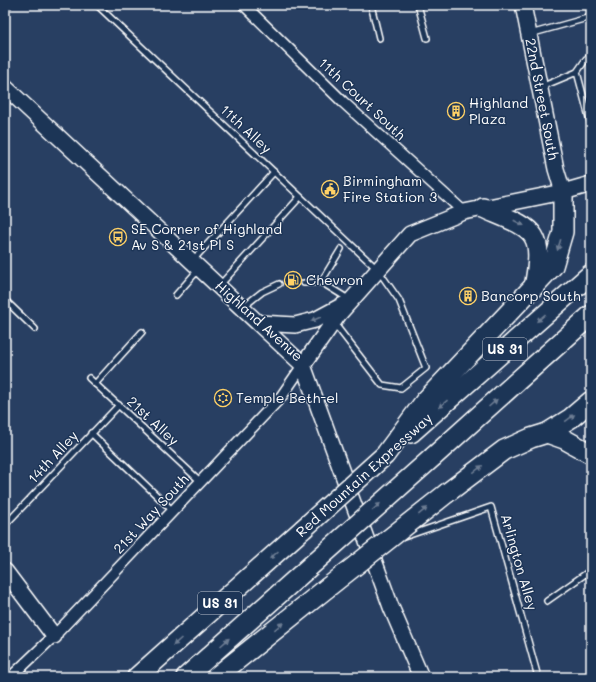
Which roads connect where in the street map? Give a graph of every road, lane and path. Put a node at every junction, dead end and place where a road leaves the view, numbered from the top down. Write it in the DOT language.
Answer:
graph roads {
  1 [pos="8,5"];
  2 [pos="97,5"];
  3 [pos="244,5"];
  4 [pos="371,5"];
  5 [pos="418,5"];
  6 [pos="523,5"];
  7 [pos="5,9"];
  8 [pos="591,17"];
  9 [pos="529,34"];
  10 [pos="379,38"];
  11 [pos="427,38"];
  12 [pos="591,58"];
  13 [pos="577,72"];
  14 [pos="5,87"];
  15 [pos="540,87"];
  16 [pos="591,125"];
  17 [pos="274,172"];
  18 [pos="591,184"];
  19 [pos="563,192"];
  20 [pos="300,197"];
  21 [pos="483,208"];
  22 [pos="464,212"];
  23 [pos="341,249"];
  24 [pos="196,265"];
  25 [pos="378,270"];
  26 [pos="591,274"];
  27 [pos="321,282"];
  28 [pos="304,283"];
  29 [pos="279,284"];
  30 [pos="219,286"];
  31 [pos="534,287"];
  32 [pos="176,295"];
  33 [pos="5,300"];
  34 [pos="351,300"];
  35 [pos="242,307"];
  36 [pos="591,315"];
  37 [pos="333,322"];
  38 [pos="259,323"];
  39 [pos="35,328"];
  40 [pos="142,332"];
  41 [pos="304,365"];
  42 [pos="89,378"];
  43 [pos="95,384"];
  44 [pos="591,401"];
  45 [pos="119,405"];
  46 [pos="418,419"];
  47 [pos="91,433"];
  48 [pos="547,433"];
  49 [pos="591,454"];
  50 [pos="201,482"];
  51 [pos="173,511"];
  52 [pos="5,525"];
  53 [pos="370,549"];
  54 [pos="591,570"];
  55 [pos="5,572"];
  56 [pos="546,601"];
  57 [pos="54,636"];
  58 [pos="11,677"];
  59 [pos="137,677"];
  60 [pos="186,677"];
  61 [pos="216,677"];
  62 [pos="421,677"];
  63 [pos="538,677"];
  1 -- 7 [label="lane"];
  2 -- 17 [label="lane, 11th Alley"];
  3 -- 22 [label="street, 11th Court South"];
  4 -- 10 [label="lane"];
  5 -- 11 [label="lane"];
  6 -- 9 [label="street, 22nd Street South"];
  8 -- 9 [label="lane"];
  9 -- 15 [label="street, 22nd Street South"];
  12 -- 13 [label="lane"];
  13 -- 15 [label="lane"];
  13 -- 16 [label="lane"];
  14 -- 24 [label="street, Highland Avenue"];
  15 -- 19 [label="street, 22nd Street South"];
  17 -- 20 [label="lane, 11th Alley"];
  17 -- 24 [label="lane"];
  18 -- 19 [label="street, Highland Avenue"];
  19 -- 21 [label="street, Highland Avenue"];
  19 -- 31 [label="highway, one-way"];
  20 -- 25 [label="lane, 11th Alley"];
  20 -- 30 [label="lane"];
  21 -- 22 [label="street, Highland Avenue"];
  21 -- 31 [label="highway, one-way"];
  22 -- 25 [label="street, Highland Avenue"];
  23 -- 27 [label="lane"];
  24 -- 30 [label="street, Highland Avenue"];
  24 -- 32 [label="lane"];
  25 -- 34 [label="street, Highland Avenue"];
  25 -- 37 [label="lane, 11th Alley"];
  26 -- 46 [label="highway, Red Mountain Expressway / US 31, one-way"];
  27 -- 28 [label="lane"];
  27 -- 34 [label="lane"];
  29 -- 35 [label="lane"];
  30 -- 35 [label="street, Highland Avenue"];
  31 -- 46 [label="highway"];
  33 -- 39 [label="lane"];
  34 -- 37 [label="street, Highland Avenue"];
  34 -- 38 [label="street, one-way"];
  35 -- 38 [label="street, Highland Avenue"];
  60 -- 36 [label="highway, US 31, one-way, bridge"];
  37 -- 41 [label="street, Highland Avenue"];
  38 -- 41 [label="street, Highland Avenue"];
  40 -- 43 [label="lane"];
  41 -- 50 [label="street, 21st Way South"];
  41 -- 53 [label="street"];
  42 -- 43 [label="lane, 21st Alley"];
  43 -- 45 [label="lane, 21st Alley"];
  48 -- 44 [label="highway, one-way"];
  45 -- 47 [label="lane, 14th Alley"];
  45 -- 50 [label="lane, 21st Alley"];
  46 -- 59 [label="highway, Red Mountain Expressway / US 31, one-way, bridge"];
  47 -- 51 [label="lane"];
  47 -- 52 [label="lane, 14th Alley"];
  48 -- 49 [label="highway"];
  61 -- 48 [label="highway, one-way, bridge"];
  50 -- 51 [label="street, 21st Way South"];
  51 -- 57 [label="street, 21st Way South"];
  53 -- 62 [label="street"];
  53 -- 63 [label="lane, Arlington Alley"];
  54 -- 56 [label="lane"];
  55 -- 57 [label="street"];
  57 -- 58 [label="street, 21st Way South"];
}
